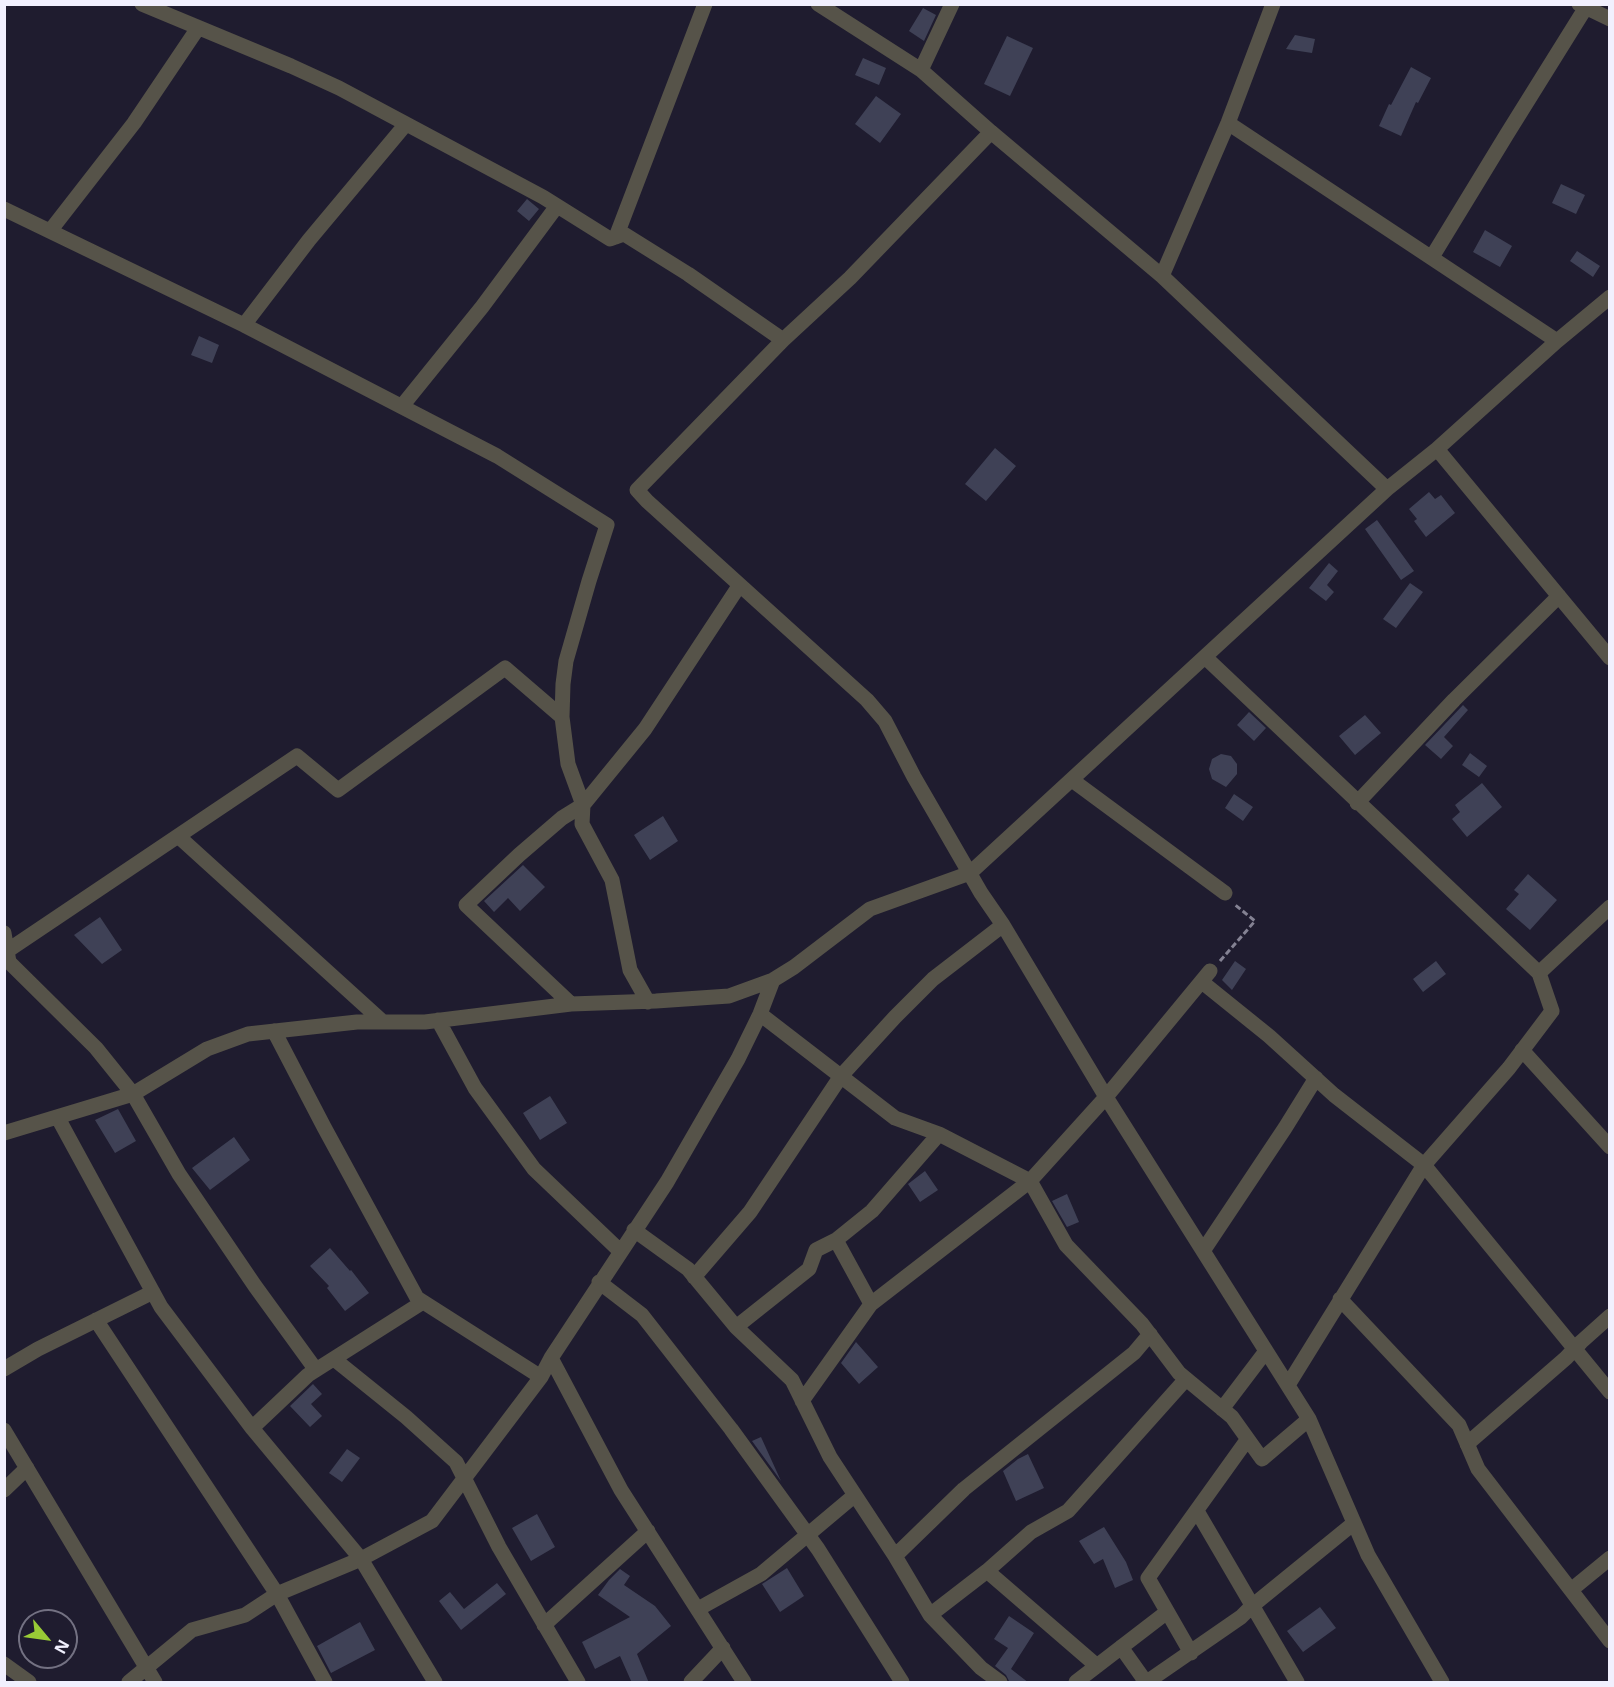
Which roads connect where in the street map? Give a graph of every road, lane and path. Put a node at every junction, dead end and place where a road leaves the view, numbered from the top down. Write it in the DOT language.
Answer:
graph roads {
  1 [pos="142,4"];
  2 [pos="705,4"];
  3 [pos="818,4"];
  4 [pos="952,4"];
  5 [pos="1273,4"];
  6 [pos="1585,6"];
  7 [pos="1610,19"];
  8 [pos="198,28"];
  9 [pos="921,70"];
  10 [pos="1228,123"];
  11 [pos="406,124"];
  12 [pos="991,132"];
  13 [pos="557,206"];
  14 [pos="4,209"];
  15 [pos="50,231"];
  16 [pos="616,237"];
  17 [pos="1432,257"];
  18 [pos="1162,276"];
  19 [pos="1610,297"];
  20 [pos="244,326"];
  21 [pos="783,340"];
  22 [pos="1557,341"];
  23 [pos="402,406"];
  24 [pos="1437,449"];
  25 [pos="1387,489"];
  26 [pos="739,586"];
  27 [pos="1559,596"];
  28 [pos="1607,651"];
  29 [pos="1205,657"];
  30 [pos="562,717"];
  31 [pos="1072,780"];
  32 [pos="1357,803"];
  33 [pos="583,805"];
  34 [pos="178,836"];
  35 [pos="970,873"];
  36 [pos="1225,893"];
  37 [pos="1610,907"];
  38 [pos="1003,925"];
  39 [pos="4,933"];
  40 [pos="7,951"];
  41 [pos="1539,973"];
  42 [pos="1206,977"];
  43 [pos="773,980"];
  44 [pos="648,1002"];
  45 [pos="572,1004"];
  46 [pos="760,1014"];
  47 [pos="438,1020"];
  48 [pos="383,1022"];
  49 [pos="274,1031"];
  50 [pos="1522,1050"];
  51 [pos="841,1076"];
  52 [pos="1316,1078"];
  53 [pos="133,1094"];
  54 [pos="1106,1097"];
  55 [pos="57,1118"];
  56 [pos="4,1133"];
  57 [pos="939,1134"];
  58 [pos="1610,1147"];
  59 [pos="1424,1165"];
  60 [pos="1030,1181"];
  61 [pos="634,1230"];
  62 [pos="836,1240"];
  63 [pos="620,1251"];
  64 [pos="1203,1251"];
  65 [pos="694,1277"];
  66 [pos="599,1282"];
  67 [pos="153,1292"];
  68 [pos="1340,1299"];
  69 [pos="423,1302"];
  70 [pos="871,1304"];
  71 [pos="1610,1316"];
  72 [pos="96,1320"];
  73 [pos="736,1327"];
  74 [pos="1150,1334"];
  75 [pos="1574,1349"];
  76 [pos="1266,1351"];
  77 [pos="551,1358"];
  78 [pos="334,1359"];
  79 [pos="4,1369"];
  80 [pos="316,1370"];
  81 [pos="541,1377"];
  82 [pos="1186,1379"];
  83 [pos="1288,1385"];
  84 [pos="1610,1392"];
  85 [pos="802,1401"];
  86 [pos="1222,1409"];
  87 [pos="1309,1419"];
  88 [pos="252,1428"];
  89 [pos="4,1431"];
  90 [pos="1247,1440"];
  91 [pos="1467,1444"];
  92 [pos="27,1468"];
  93 [pos="464,1479"];
  94 [pos="4,1490"];
  95 [pos="855,1495"];
  96 [pos="1197,1511"];
  97 [pos="1354,1523"];
  98 [pos="648,1531"];
  99 [pos="807,1535"];
  100 [pos="895,1556"];
  101 [pos="1610,1558"];
  102 [pos="361,1559"];
  103 [pos="987,1571"];
  104 [pos="1571,1590"];
  105 [pos="277,1594"];
  106 [pos="1252,1606"];
  107 [pos="698,1609"];
  108 [pos="1167,1612"];
  109 [pos="930,1615"];
  110 [pos="544,1625"];
  111 [pos="1610,1641"];
  112 [pos="1121,1647"];
  113 [pos="723,1648"];
  114 [pos="1191,1653"];
  115 [pos="4,1664"];
  116 [pos="1097,1666"];
  117 [pos="145,1669"];
  118 [pos="989,1680"];
  119 [pos="29,1683"];
  120 [pos="129,1683"];
  121 [pos="154,1683"];
  122 [pos="325,1683"];
  123 [pos="435,1683"];
  124 [pos="578,1683"];
  125 [pos="691,1683"];
  126 [pos="744,1683"];
  127 [pos="902,1683"];
  128 [pos="1076,1683"];
  129 [pos="1145,1683"];
  130 [pos="1297,1683"];
  131 [pos="1442,1683"];
  1 -- 8 [label="street"];
  2 -- 16 [label="street"];
  3 -- 9 [label="street"];
  4 -- 9 [label="street"];
  5 -- 10 [label="street"];
  6 -- 7 [label="street"];
  6 -- 17 [label="street"];
  8 -- 11 [label="street"];
  8 -- 15 [label="street"];
  9 -- 12 [label="street"];
  10 -- 17 [label="street"];
  10 -- 18 [label="street"];
  11 -- 13 [label="street"];
  11 -- 20 [label="street"];
  12 -- 18 [label="street"];
  12 -- 21 [label="street"];
  13 -- 16 [label="street"];
  13 -- 23 [label="street"];
  14 -- 15 [label="street"];
  15 -- 20 [label="street"];
  16 -- 21 [label="street"];
  17 -- 22 [label="street"];
  18 -- 25 [label="street"];
  19 -- 22 [label="street"];
  20 -- 23 [label="street"];
  21 -- 26 [label="street"];
  22 -- 24 [label="street"];
  23 -- 30 [label="street"];
  24 -- 25 [label="street"];
  24 -- 27 [label="street"];
  25 -- 29 [label="street"];
  26 -- 33 [label="street"];
  26 -- 35 [label="street"];
  27 -- 28 [label="street"];
  27 -- 32 [label="street"];
  29 -- 31 [label="street"];
  29 -- 32 [label="street"];
  30 -- 33 [label="street"];
  30 -- 34 [label="street"];
  31 -- 35 [label="street"];
  31 -- 36 [label="street"];
  32 -- 41 [label="street"];
  33 -- 44 [label="street"];
  33 -- 45 [label="street"];
  34 -- 40 [label="street"];
  34 -- 48 [label="street"];
  35 -- 38 [label="street"];
  35 -- 43 [label="street"];
  36 -- 42 [label="path"];
  37 -- 41 [label="street"];
  38 -- 51 [label="street"];
  38 -- 54 [label="street"];
  39 -- 40 [label="street"];
  40 -- 53 [label="street"];
  41 -- 50 [label="street"];
  42 -- 52 [label="street"];
  42 -- 54 [label="street"];
  43 -- 44 [label="street"];
  43 -- 46 [label="street"];
  44 -- 45 [label="street"];
  45 -- 47 [label="street"];
  46 -- 51 [label="street"];
  46 -- 61 [label="street"];
  47 -- 48 [label="street"];
  47 -- 63 [label="street"];
  48 -- 49 [label="street"];
  49 -- 53 [label="street"];
  49 -- 69 [label="street"];
  50 -- 58 [label="street"];
  50 -- 59 [label="street"];
  51 -- 57 [label="street"];
  51 -- 65 [label="street"];
  52 -- 59 [label="street"];
  52 -- 64 [label="street"];
  53 -- 55 [label="street"];
  53 -- 80 [label="street"];
  54 -- 60 [label="street"];
  54 -- 64 [label="street"];
  55 -- 56 [label="street"];
  55 -- 67 [label="street"];
  57 -- 60 [label="street"];
  57 -- 62 [label="street"];
  59 -- 68 [label="street"];
  59 -- 75 [label="street"];
  60 -- 70 [label="street"];
  60 -- 74 [label="street"];
  61 -- 63 [label="street"];
  61 -- 65 [label="street"];
  62 -- 70 [label="street"];
  62 -- 73 [label="street"];
  63 -- 66 [label="street"];
  64 -- 76 [label="street"];
  65 -- 73 [label="street"];
  66 -- 77 [label="street"];
  66 -- 99 [label="street"];
  67 -- 72 [label="street"];
  67 -- 88 [label="street"];
  68 -- 83 [label="street"];
  68 -- 91 [label="street"];
  69 -- 78 [label="street"];
  69 -- 81 [label="street"];
  70 -- 85 [label="street"];
  71 -- 75 [label="street"];
  72 -- 79 [label="street"];
  72 -- 105 [label="street"];
  73 -- 85 [label="street"];
  74 -- 82 [label="street"];
  74 -- 100 [label="street"];
  75 -- 84 [label="street"];
  75 -- 91 [label="street"];
  76 -- 83 [label="street"];
  76 -- 86 [label="street"];
  77 -- 81 [label="street"];
  77 -- 98 [label="street"];
  78 -- 80 [label="street"];
  78 -- 93 [label="street"];
  80 -- 88 [label="street"];
  81 -- 93 [label="street"];
  82 -- 86 [label="street"];
  82 -- 103 [label="street"];
  83 -- 87 [label="street"];
  85 -- 95 [label="street"];
  86 -- 90 [label="street"];
  87 -- 90 [label="street"];
  87 -- 97 [label="street"];
  88 -- 102 [label="street"];
  89 -- 92 [label="street"];
  90 -- 96 [label="street"];
  91 -- 104 [label="street"];
  92 -- 94 [label="street"];
  92 -- 117 [label="street"];
  93 -- 102 [label="street"];
  93 -- 110 [label="street"];
  95 -- 99 [label="street"];
  95 -- 100 [label="street"];
  96 -- 106 [label="street"];
  96 -- 108 [label="street"];
  97 -- 106 [label="street"];
  97 -- 131 [label="street"];
  98 -- 107 [label="street"];
  98 -- 110 [label="street"];
  99 -- 107 [label="street"];
  99 -- 127 [label="street"];
  100 -- 109 [label="street"];
  101 -- 104 [label="street"];
  102 -- 105 [label="street"];
  102 -- 123 [label="street"];
  103 -- 109 [label="street"];
  103 -- 116 [label="street"];
  104 -- 111 [label="street"];
  105 -- 117 [label="street"];
  105 -- 122 [label="street"];
  106 -- 114 [label="street"];
  106 -- 130 [label="street"];
  107 -- 113 [label="street"];
  108 -- 112 [label="street"];
  108 -- 114 [label="street"];
  109 -- 118 [label="street"];
  110 -- 124 [label="street"];
  112 -- 116 [label="street"];
  112 -- 129 [label="street"];
  113 -- 125 [label="street"];
  113 -- 126 [label="street"];
  114 -- 129 [label="street"];
  115 -- 119 [label="street"];
  116 -- 128 [label="street"];
  117 -- 120 [label="street"];
  117 -- 121 [label="street"];
}
